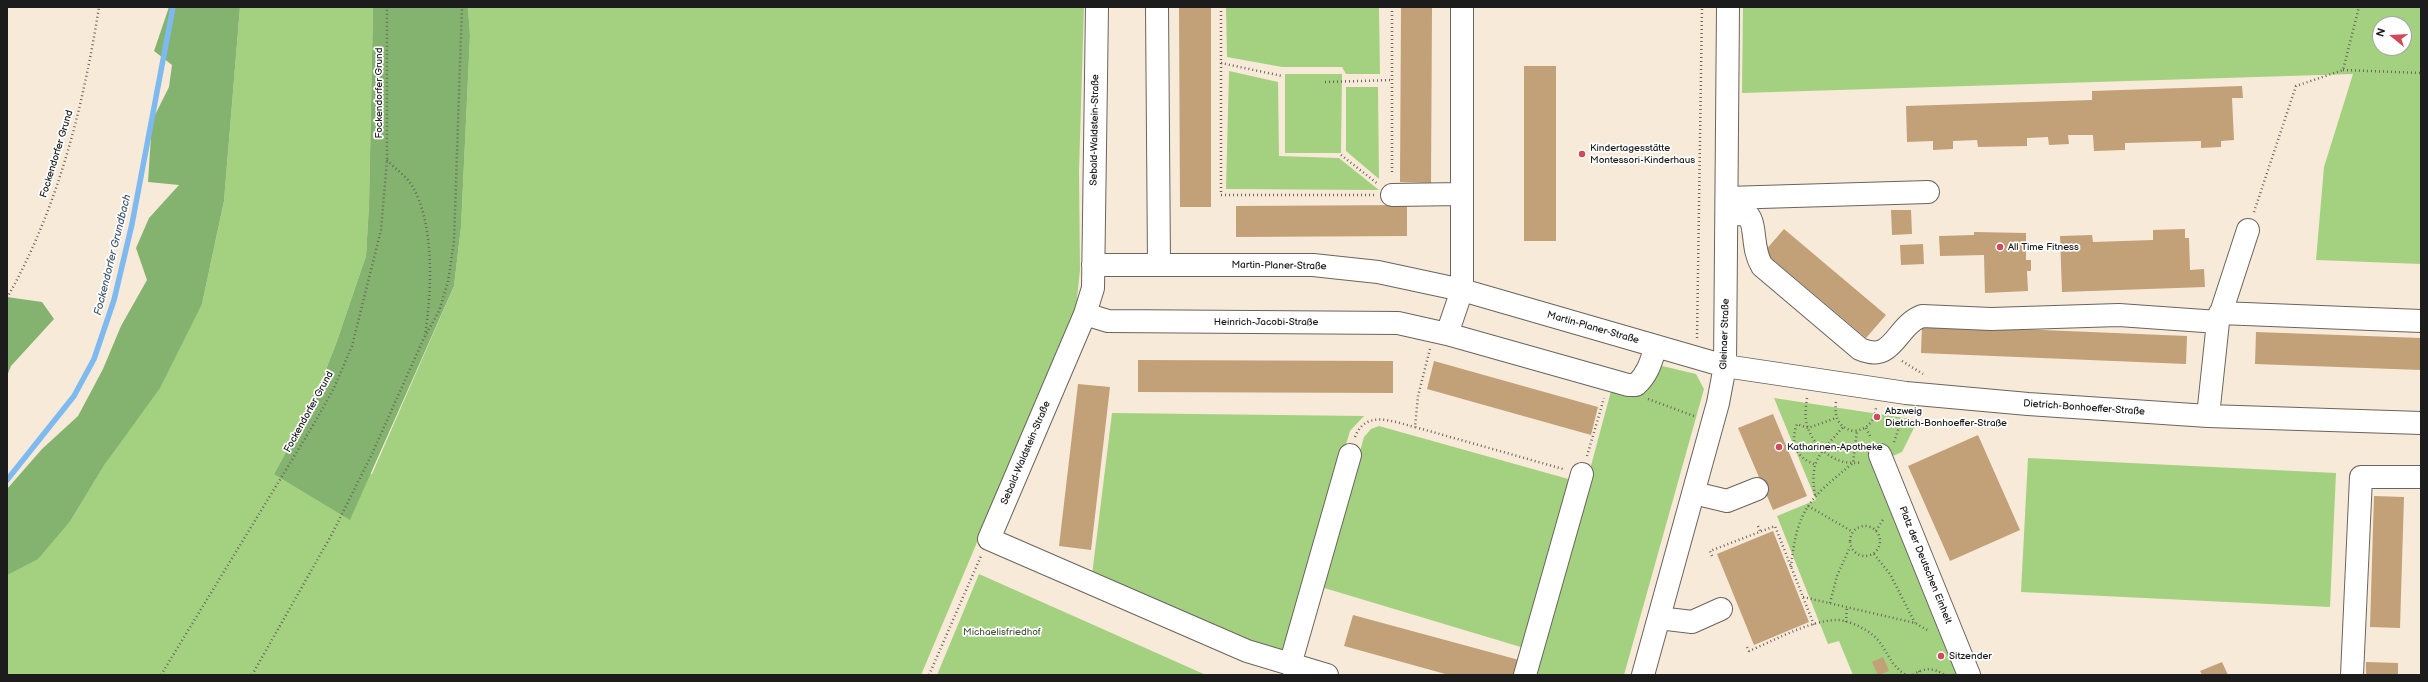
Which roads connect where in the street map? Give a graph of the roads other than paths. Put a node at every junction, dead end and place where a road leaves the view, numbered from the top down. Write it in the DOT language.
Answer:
graph roads {
  1 [pos="1097,7"];
  2 [pos="1157,7"];
  3 [pos="1462,7"];
  4 [pos="1728,7"];
  5 [pos="1928,192"];
  6 [pos="1462,194"];
  7 [pos="1392,196"];
  8 [pos="1727,206"];
  9 [pos="2248,230"];
  10 [pos="1093,265"];
  11 [pos="1159,265"];
  12 [pos="1462,290"];
  13 [pos="1084,314"];
  14 [pos="2219,318"];
  15 [pos="2421,321"];
  16 [pos="1441,333"];
  17 [pos="1656,346"];
  18 [pos="1725,366"];
  19 [pos="2208,416"];
  20 [pos="2421,423"];
  21 [pos="1350,455"];
  22 [pos="1880,455"];
  23 [pos="1582,474"];
  24 [pos="2421,477"];
  25 [pos="1757,489"];
  26 [pos="1694,493"];
  27 [pos="1721,609"];
  28 [pos="1659,618"];
  29 [pos="1290,665"];
  30 [pos="1327,675"];
  31 [pos="1525,675"];
  32 [pos="1643,675"];
  33 [pos="1969,675"];
  34 [pos="2352,675"];
  1 -- 10 [label="street, Sebald-Waldstein-Straße"];
  2 -- 11 [label="street"];
  3 -- 6 [label="street"];
  4 -- 8 [label="street, Gleinaer Straße"];
  5 -- 8 [label="street"];
  6 -- 7 [label="street"];
  6 -- 12 [label="street"];
  8 -- 14 [label="street"];
  8 -- 18 [label="street, Gleinaer Straße"];
  9 -- 14 [label="street"];
  10 -- 11 [label="street, Martin-Planer-Straße"];
  10 -- 13 [label="street, Sebald-Waldstein-Straße"];
  11 -- 12 [label="street, Martin-Planer-Straße"];
  12 -- 16 [label="street"];
  12 -- 17 [label="street, Martin-Planer-Straße"];
  13 -- 16 [label="street, Heinrich-Jacobi-Straße"];
  13 -- 29 [label="street, Sebald-Waldstein-Straße"];
  14 -- 15 [label="street"];
  14 -- 19 [label="street"];
  16 -- 17 [label="street, Heinrich-Jacobi-Straße"];
  17 -- 18 [label="street, Martin-Planer-Straße"];
  18 -- 19 [label="street, Dietrich-Bonhoeffer-Straße"];
  18 -- 26 [label="street, Gleinaer Straße"];
  19 -- 20 [label="street, Dietrich-Bonhoeffer-Straße"];
  21 -- 29 [label="street"];
  22 -- 33 [label="street, Platz der Deutschen Einheit"];
  23 -- 31 [label="street"];
  24 -- 34 [label="street"];
  25 -- 26 [label="street"];
  26 -- 28 [label="street, Gleinaer Straße"];
  27 -- 28 [label="street"];
  28 -- 32 [label="street, Gleinaer Straße"];
  29 -- 30 [label="street"];
}
